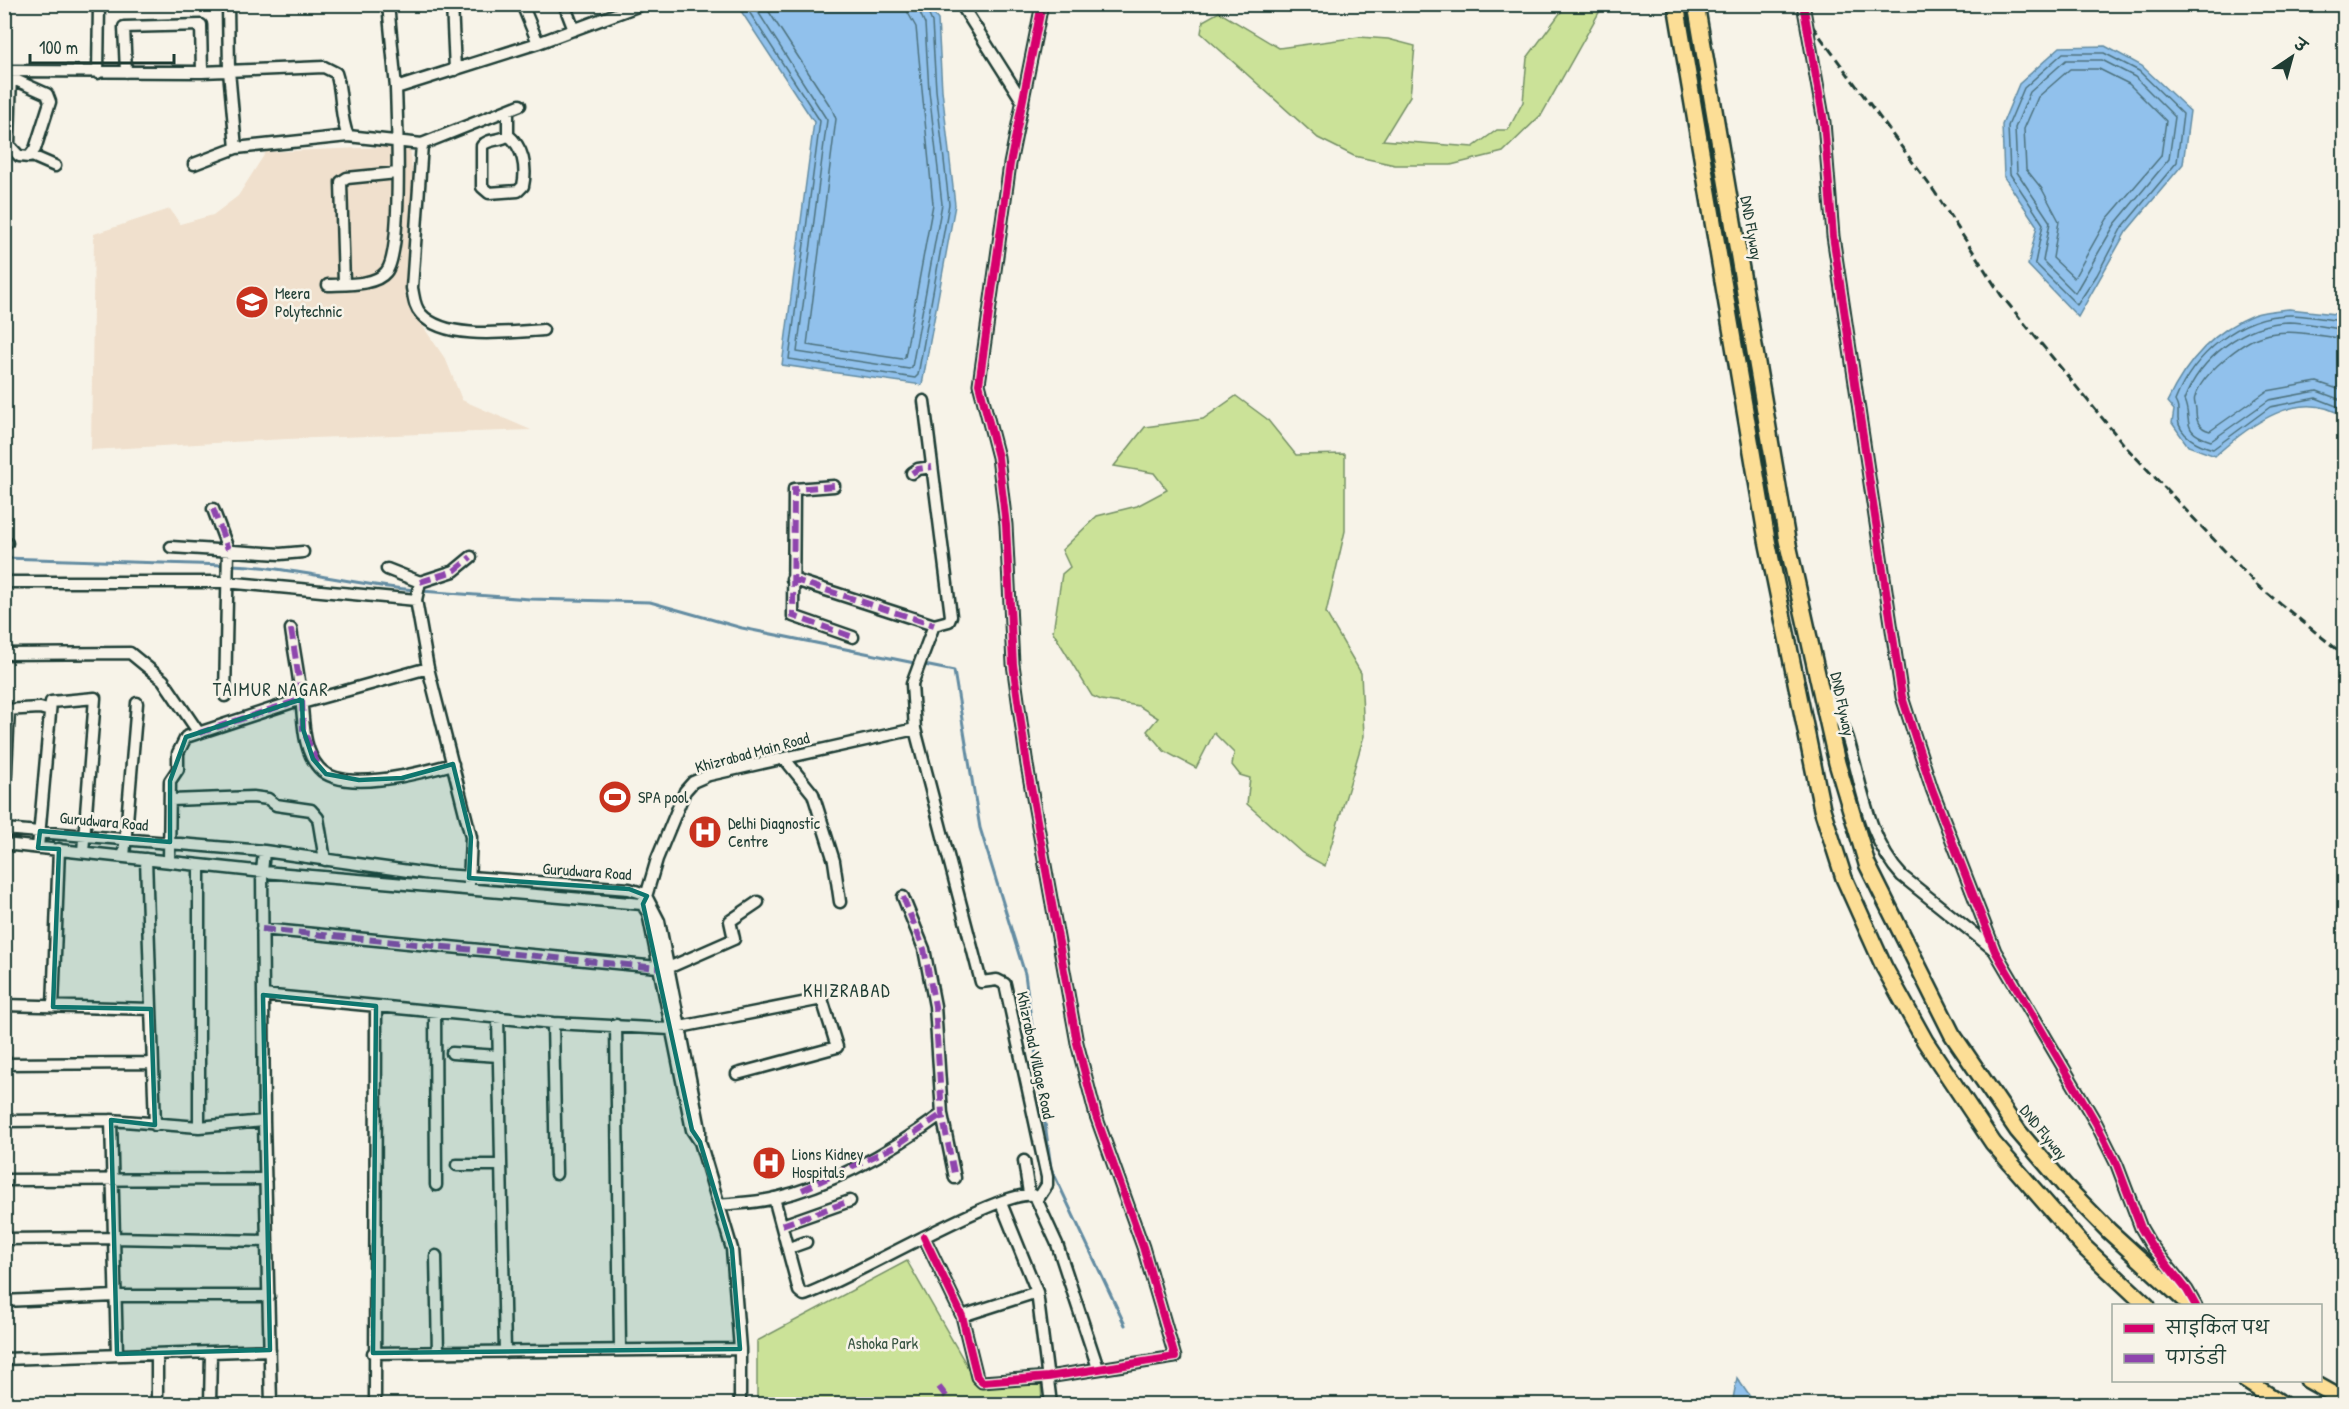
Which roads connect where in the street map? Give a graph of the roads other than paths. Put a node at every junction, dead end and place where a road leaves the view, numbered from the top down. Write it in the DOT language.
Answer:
graph roads {
  1 [pos="99,4"];
  2 [pos="228,4"];
  3 [pos="388,4"];
  4 [pos="452,4"];
  5 [pos="522,4"];
  6 [pos="564,4"];
  7 [pos="643,4"];
  8 [pos="961,4"];
  9 [pos="1042,4"];
  10 [pos="1676,4"];
  11 [pos="1696,4"];
  12 [pos="1803,4"];
  13 [pos="574,30"];
  14 [pos="538,43"];
  15 [pos="455,70"];
  16 [pos="229,71"];
  17 [pos="126,72"];
  18 [pos="202,72"];
  19 [pos="98,73"];
  20 [pos="9,74"];
  21 [pos="396,87"];
  22 [pos="1023,102"];
  23 [pos="520,105"];
  24 [pos="508,110"];
  25 [pos="508,135"];
  26 [pos="348,136"];
  27 [pos="398,141"];
  28 [pos="422,144"];
  29 [pos="236,148"];
  30 [pos="32,156"];
  31 [pos="194,164"];
  32 [pos="55,166"];
  33 [pos="397,173"];
  34 [pos="344,284"];
  35 [pos="328,285"];
  36 [pos="543,330"];
  37 [pos="924,401"];
  38 [pos="932,467"];
  39 [pos="912,473"];
  40 [pos="834,486"];
  41 [pos="213,509"];
  42 [pos="171,547"];
  43 [pos="303,552"];
  44 [pos="471,557"];
  45 [pos="227,559"];
  46 [pos="387,569"];
  47 [pos="792,579"];
  48 [pos="4,582"];
  49 [pos="225,582"];
  50 [pos="419,592"];
  51 [pos="934,625"];
  52 [pos="291,629"];
  53 [pos="854,637"];
  54 [pos="5,654"];
  55 [pos="428,668"];
  56 [pos="1818,676"];
  57 [pos="225,696"];
  58 [pos="302,701"];
  59 [pos="137,703"];
  60 [pos="7,710"];
  61 [pos="50,711"];
  62 [pos="915,729"];
  63 [pos="199,733"];
  64 [pos="784,758"];
  65 [pos="453,764"];
  66 [pos="171,800"];
  67 [pos="4,811"];
  68 [pos="4,829"];
  69 [pos="40,831"];
  70 [pos="84,834"];
  71 [pos="126,838"];
  72 [pos="170,842"];
  73 [pos="4,844"];
  74 [pos="38,848"];
  75 [pos="59,849"];
  76 [pos="264,851"];
  77 [pos="83,852"];
  78 [pos="124,857"];
  79 [pos="146,859"];
  80 [pos="325,860"];
  81 [pos="169,862"];
  82 [pos="199,866"];
  83 [pos="262,872"];
  84 [pos="469,878"];
  85 [pos="469,890"];
  86 [pos="903,897"];
  87 [pos="645,901"];
  88 [pos="758,902"];
  89 [pos="840,902"];
  90 [pos="262,928"];
  91 [pos="1995,951"];
  92 [pos="663,968"];
  93 [pos="263,995"];
  94 [pos="4,1005"];
  95 [pos="376,1006"];
  96 [pos="53,1007"];
  97 [pos="151,1009"];
  98 [pos="435,1012"];
  99 [pos="498,1017"];
  100 [pos="553,1023"];
  101 [pos="616,1025"];
  102 [pos="675,1029"];
  103 [pos="452,1053"];
  104 [pos="499,1056"];
  105 [pos="152,1063"];
  106 [pos="4,1064"];
  107 [pos="737,1074"];
  108 [pos="942,1113"];
  109 [pos="111,1120"];
  110 [pos="4,1121"];
  111 [pos="264,1121"];
  112 [pos="155,1125"];
  113 [pos="199,1127"];
  114 [pos="1024,1161"];
  115 [pos="457,1165"];
  116 [pos="501,1165"];
  117 [pos="556,1174"];
  118 [pos="955,1178"];
  119 [pos="266,1179"];
  120 [pos="4,1180"];
  121 [pos="112,1180"];
  122 [pos="436,1185"];
  123 [pos="1033,1196"];
  124 [pos="774,1198"];
  125 [pos="850,1201"];
  126 [pos="1001,1203"];
  127 [pos="720,1205"];
  128 [pos="782,1225"];
  129 [pos="924,1237"];
  130 [pos="112,1238"];
  131 [pos="4,1239"];
  132 [pos="267,1241"];
  133 [pos="806,1242"];
  134 [pos="789,1248"];
  135 [pos="436,1256"];
  136 [pos="1037,1292"];
  137 [pos="115,1296"];
  138 [pos="269,1296"];
  139 [pos="4,1301"];
  140 [pos="2145,1304"];
  141 [pos="2190,1304"];
  142 [pos="2195,1304"];
  143 [pos="962,1316"];
  144 [pos="620,1348"];
  145 [pos="740,1349"];
  146 [pos="270,1350"];
  147 [pos="438,1352"];
  148 [pos="505,1352"];
  149 [pos="211,1353"];
  150 [pos="373,1353"];
  151 [pos="117,1354"];
  152 [pos="157,1354"];
  153 [pos="4,1359"];
  154 [pos="1098,1368"];
  155 [pos="1048,1377"];
  156 [pos="2248,1382"];
  157 [pos="2312,1382"];
  158 [pos="2344,1400"];
  159 [pos="157,1404"];
  160 [pos="210,1404"];
  161 [pos="271,1404"];
  162 [pos="375,1404"];
  163 [pos="740,1404"];
  164 [pos="1051,1404"];
  165 [pos="2282,1404"];
  1 -- 19 [label="street"];
  2 -- 16 [label="street"];
  3 -- 21 [label="street"];
  4 -- 15 [label="street"];
  5 -- 14 [label="street"];
  6 -- 13 [label="street"];
  7 -- 13 [label="street"];
  8 -- 22 [label="street"];
  9 -- 22 [label="street"];
  10 -- 140 [label="highway"];
  11 -- 56 [label="highway, DND Flyway"];
  12 -- 91 [label="street"];
  13 -- 14 [label="street"];
  14 -- 15 [label="street"];
  15 -- 21 [label="street"];
  16 -- 18 [label="street"];
  16 -- 26 [label="street"];
  16 -- 29 [label="street"];
  17 -- 18 [label="street"];
  17 -- 18 [label="street"];
  17 -- 19 [label="street"];
  19 -- 20 [label="street"];
  20 -- 30 [label="street"];
  20 -- 30 [label="street"];
  21 -- 27 [label="street"];
  22 -- 154 [label="street"];
  23 -- 24 [label="street"];
  24 -- 25 [label="street"];
  24 -- 28 [label="street"];
  25 -- 25 [label="street"];
  26 -- 27 [label="street"];
  26 -- 29 [label="street"];
  27 -- 28 [label="street"];
  27 -- 33 [label="street"];
  28 -- 36 [label="street"];
  29 -- 31 [label="street"];
  30 -- 32 [label="street"];
  33 -- 34 [label="street"];
  33 -- 34 [label="street"];
  34 -- 35 [label="street"];
  37 -- 38 [label="street"];
  38 -- 39 [label="street"];
  38 -- 51 [label="street"];
  40 -- 47 [label="street"];
  41 -- 45 [label="street"];
  42 -- 45 [label="street"];
  43 -- 45 [label="street"];
  44 -- 50 [label="street"];
  45 -- 49 [label="street"];
  46 -- 50 [label="street"];
  47 -- 51 [label="street"];
  47 -- 53 [label="street"];
  48 -- 49 [label="street"];
  49 -- 50 [label="street"];
  49 -- 57 [label="street"];
  50 -- 55 [label="street"];
  51 -- 62 [label="street"];
  52 -- 58 [label="street"];
  54 -- 63 [label="street"];
  55 -- 58 [label="street"];
  55 -- 65 [label="street"];
  56 -- 91 [label="street"];
  56 -- 141 [label="highway, DND Flyway"];
  58 -- 63 [label="street"];
  58 -- 65 [label="street"];
  59 -- 71 [label="street"];
  60 -- 61 [label="street"];
  60 -- 67 [label="street"];
  61 -- 69 [label="street"];
  61 -- 70 [label="street"];
  62 -- 64 [label="street, Khizrabad Main Road"];
  62 -- 123 [label="street, Khizrabad Village Road"];
  63 -- 66 [label="street"];
  64 -- 87 [label="street, Khizrabad Main Road"];
  64 -- 89 [label="street"];
  65 -- 84 [label="street"];
  66 -- 72 [label="street"];
  66 -- 80 [label="street"];
  68 -- 69 [label="street, Gurudwara Road"];
  69 -- 70 [label="street, Gurudwara Road"];
  69 -- 74 [label="street"];
  70 -- 71 [label="street, Gurudwara Road"];
  70 -- 77 [label="street"];
  71 -- 72 [label="street, Gurudwara Road"];
  71 -- 78 [label="street"];
  72 -- 76 [label="street, Gurudwara Road"];
  72 -- 81 [label="street"];
  73 -- 74 [label="street"];
  74 -- 75 [label="street"];
  75 -- 77 [label="street"];
  75 -- 96 [label="street"];
  76 -- 80 [label="street, Gurudwara Road"];
  76 -- 83 [label="street"];
  77 -- 78 [label="street"];
  78 -- 79 [label="street"];
  79 -- 81 [label="street"];
  79 -- 97 [label="street"];
  80 -- 84 [label="street, Gurudwara Road"];
  81 -- 82 [label="street"];
  82 -- 83 [label="street"];
  82 -- 113 [label="street"];
  83 -- 85 [label="street"];
  83 -- 90 [label="street"];
  84 -- 85 [label="street"];
  84 -- 87 [label="street, Gurudwara Road"];
  85 -- 87 [label="street"];
  86 -- 108 [label="street"];
  87 -- 92 [label="street, Gurudwara Road"];
  88 -- 92 [label="street"];
  90 -- 92 [label="street"];
  90 -- 93 [label="street"];
  91 -- 142 [label="street"];
  92 -- 102 [label="street, Gurudwara Road"];
  93 -- 95 [label="street"];
  93 -- 111 [label="street"];
  94 -- 96 [label="street"];
  95 -- 98 [label="street"];
  95 -- 150 [label="street"];
  96 -- 97 [label="street"];
  97 -- 105 [label="street"];
  98 -- 99 [label="street"];
  98 -- 122 [label="street"];
  99 -- 100 [label="street"];
  99 -- 104 [label="street"];
  100 -- 101 [label="street"];
  100 -- 117 [label="street"];
  101 -- 102 [label="street"];
  101 -- 144 [label="street"];
  102 -- 107 [label="street"];
  102 -- 127 [label="street, Gurudwara Road"];
  103 -- 104 [label="street"];
  104 -- 116 [label="street"];
  105 -- 106 [label="street"];
  105 -- 112 [label="street"];
  108 -- 118 [label="street"];
  108 -- 124 [label="street"];
  109 -- 110 [label="street"];
  109 -- 112 [label="street"];
  109 -- 121 [label="street"];
  111 -- 113 [label="street"];
  111 -- 119 [label="street"];
  112 -- 113 [label="street"];
  114 -- 123 [label="street"];
  115 -- 116 [label="street"];
  116 -- 148 [label="street"];
  119 -- 121 [label="street"];
  119 -- 132 [label="street"];
  120 -- 121 [label="street"];
  121 -- 130 [label="street"];
  123 -- 126 [label="street"];
  123 -- 154 [label="street"];
  124 -- 127 [label="street"];
  124 -- 128 [label="street"];
  125 -- 128 [label="street"];
  126 -- 129 [label="street"];
  126 -- 136 [label="street"];
  127 -- 145 [label="street"];
  128 -- 134 [label="street"];
  129 -- 134 [label="street"];
  129 -- 143 [label="street"];
  130 -- 131 [label="street"];
  130 -- 132 [label="street"];
  130 -- 137 [label="street"];
  132 -- 138 [label="street"];
  133 -- 134 [label="street"];
  135 -- 147 [label="street"];
  136 -- 143 [label="street"];
  136 -- 155 [label="street"];
  137 -- 138 [label="street"];
  137 -- 139 [label="street"];
  137 -- 151 [label="street"];
  138 -- 146 [label="street"];
  143 -- 155 [label="street"];
  144 -- 145 [label="street"];
  144 -- 148 [label="street"];
  145 -- 163 [label="street"];
  146 -- 149 [label="street"];
  146 -- 161 [label="street"];
  147 -- 148 [label="street"];
  147 -- 150 [label="street"];
  149 -- 152 [label="street"];
  149 -- 160 [label="street"];
  150 -- 162 [label="street"];
  151 -- 152 [label="street"];
  151 -- 153 [label="street"];
  152 -- 159 [label="street"];
  154 -- 155 [label="street"];
  155 -- 164 [label="street"];
  156 -- 165 [label="highway"];
  157 -- 158 [label="highway"];
}
